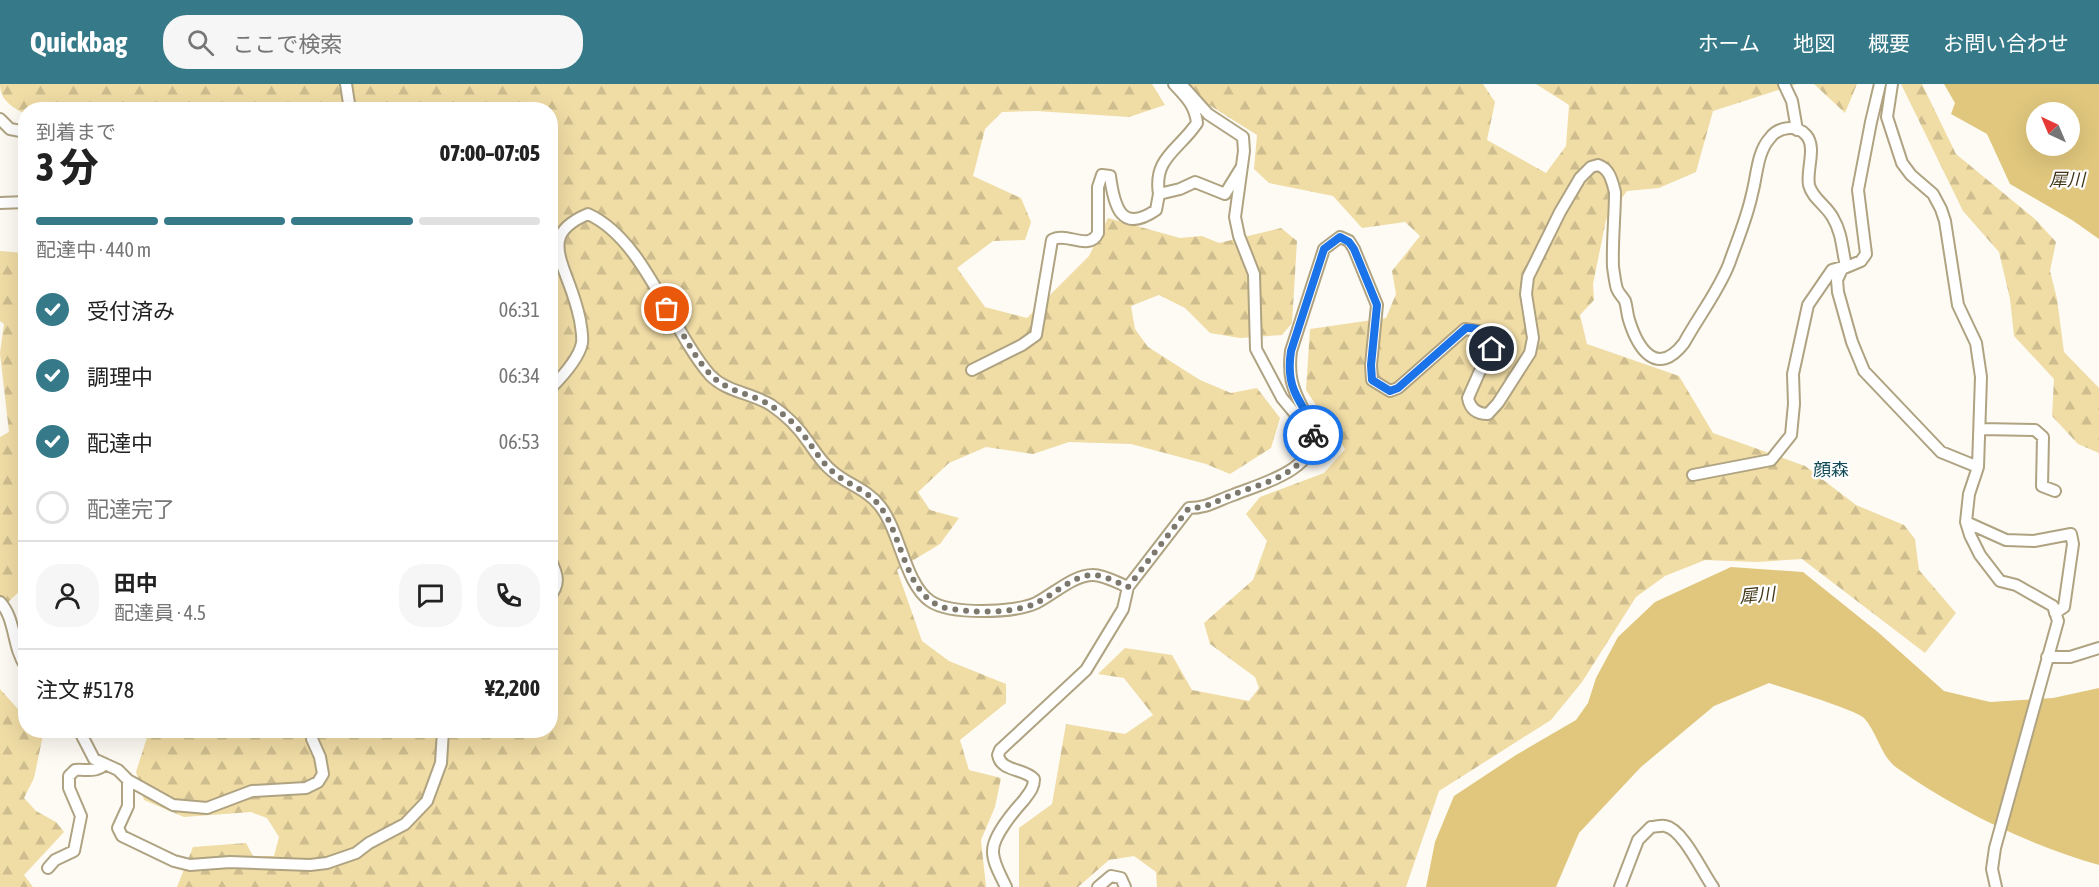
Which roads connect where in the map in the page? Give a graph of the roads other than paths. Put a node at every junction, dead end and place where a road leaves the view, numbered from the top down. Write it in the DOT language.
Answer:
graph roads {
  1 [pos="346,84"];
  2 [pos="1174,84"];
  3 [pos="1181,84"];
  4 [pos="1784,84"];
  5 [pos="1880,84"];
  6 [pos="1892,84"];
  7 [pos="349,102"];
  8 [pos="0,119"];
  9 [pos="1797,130"];
  10 [pos="5,131"];
  11 [pos="1241,168"];
  12 [pos="1159,194"];
  13 [pos="0,202"];
  14 [pos="18,202"];
  15 [pos="558,241"];
  16 [pos="558,241"];
  17 [pos="1846,266"];
  18 [pos="972,370"];
  19 [pos="558,380"];
  20 [pos="1313,429"];
  21 [pos="1980,429"];
  22 [pos="1978,467"];
  23 [pos="1693,475"];
  24 [pos="2055,491"];
  25 [pos="1966,522"];
  26 [pos="1128,587"];
  27 [pos="0,602"];
  28 [pos="2055,613"];
  29 [pos="2099,648"];
  30 [pos="18,654"];
  31 [pos="2047,657"];
  32 [pos="83,738"];
  33 [pos="312,738"];
  34 [pos="443,738"];
  35 [pos="105,764"];
  36 [pos="128,780"];
  37 [pos="48,868"];
  38 [pos="1006,887"];
  39 [pos="1098,887"];
  40 [pos="1125,887"];
  41 [pos="1620,887"];
  42 [pos="1713,887"];
  43 [pos="1996,887"];
  1 -- 7 [label="street"];
  2 -- 12 [label="street"];
  3 -- 11 [label="street"];
  4 -- 9 [label="street"];
  5 -- 17 [label="street"];
  6 -- 21 [label="street"];
  8 -- 10 [label="street"];
  9 -- 17 [label="street"];
  9 -- 20 [label="street"];
  11 -- 12 [label="street"];
  11 -- 20 [label="street"];
  12 -- 18 [label="street"];
  13 -- 14 [label="street"];
  15 -- 26 [label="street"];
  16 -- 19 [label="street"];
  17 -- 22 [label="street"];
  17 -- 23 [label="street"];
  20 -- 26 [label="street"];
  21 -- 22 [label="street"];
  21 -- 24 [label="street"];
  22 -- 25 [label="street"];
  25 -- 28 [label="street"];
  25 -- 28 [label="street"];
  26 -- 38 [label="street"];
  27 -- 30 [label="street"];
  28 -- 31 [label="street"];
  29 -- 31 [label="street"];
  31 -- 43 [label="street"];
  32 -- 35 [label="street"];
  33 -- 36 [label="street"];
  34 -- 36 [label="street"];
  35 -- 36 [label="street"];
  35 -- 37 [label="street"];
  39 -- 40 [label="street"];
  41 -- 42 [label="street"];
}
